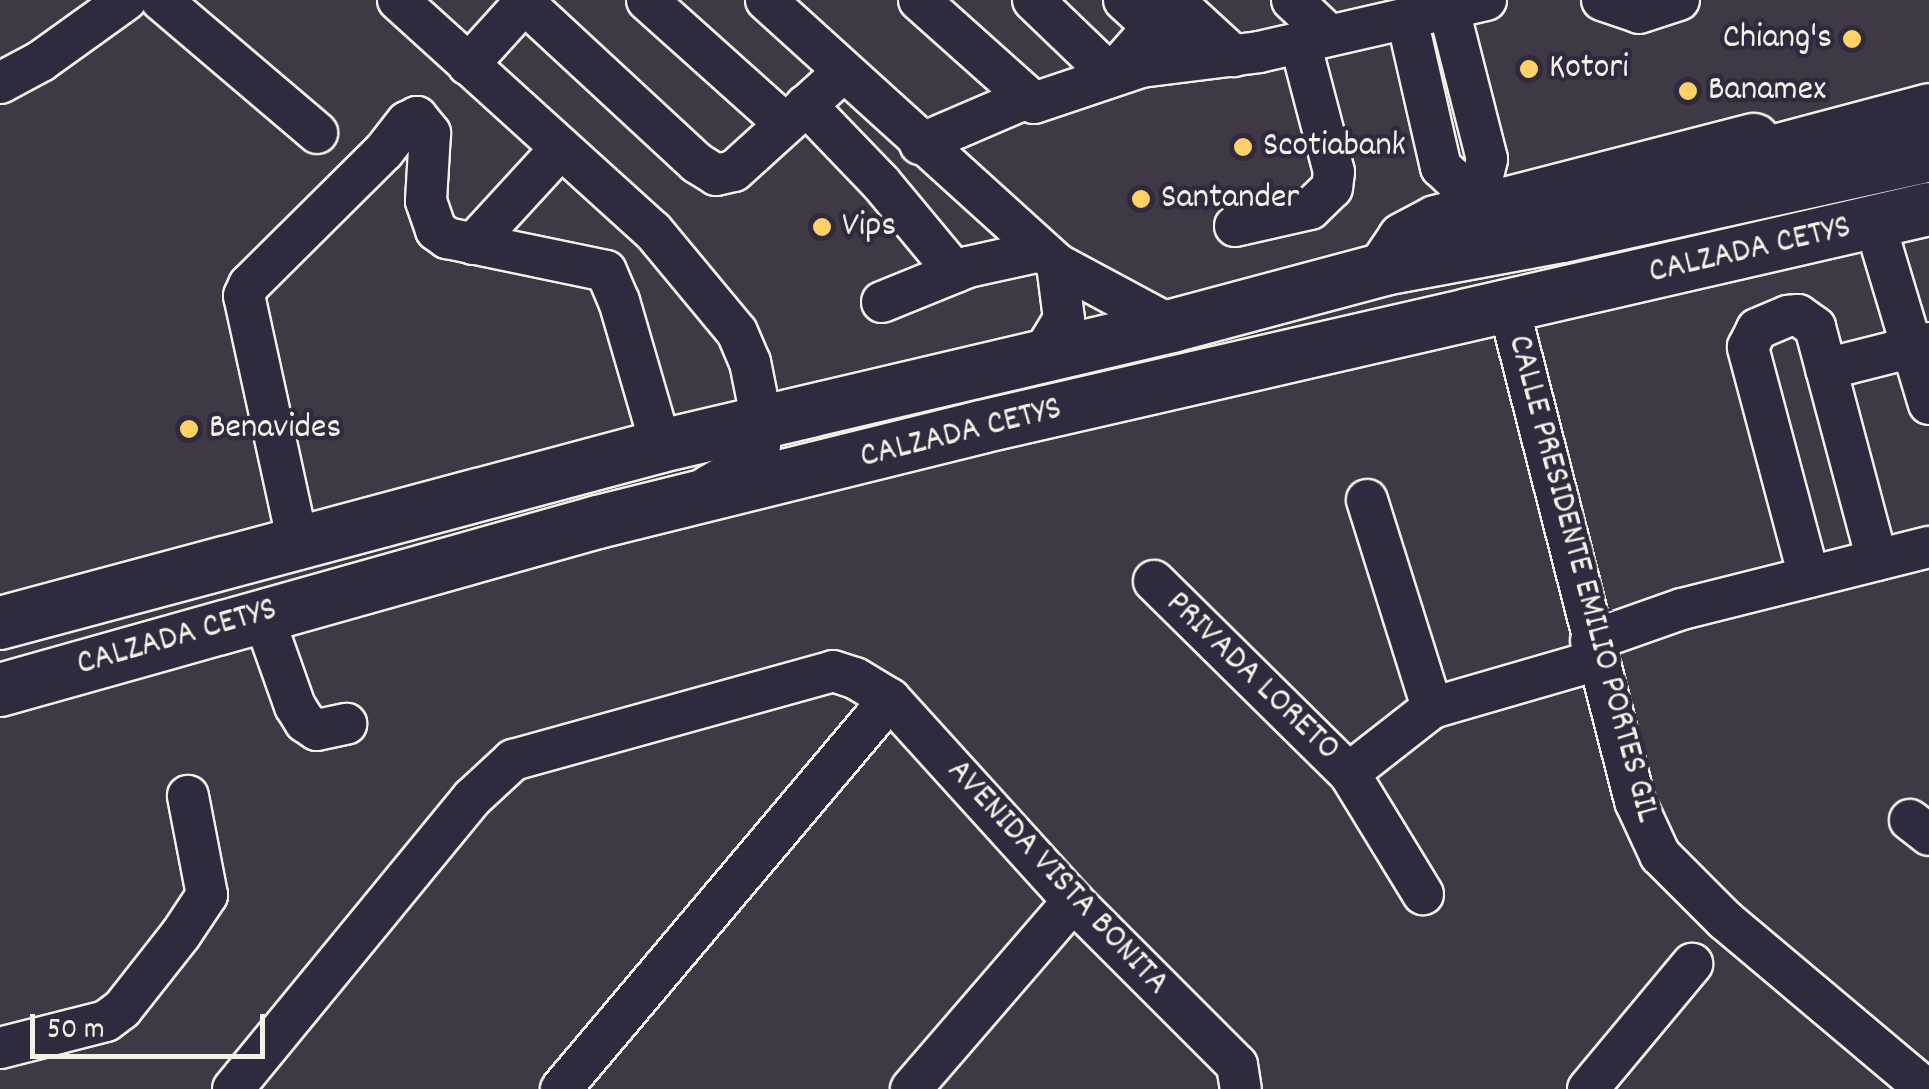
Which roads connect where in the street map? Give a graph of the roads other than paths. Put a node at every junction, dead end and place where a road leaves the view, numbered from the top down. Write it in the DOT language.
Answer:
graph roads {
  1 [pos="126,0"];
  2 [pos="161,0"];
  3 [pos="398,0"];
  4 [pos="647,0"];
  5 [pos="766,0"];
  6 [pos="919,0"];
  7 [pos="1033,0"];
  8 [pos="1292,0"];
  9 [pos="1602,0"];
  10 [pos="1679,0"];
  11 [pos="519,1"];
  12 [pos="1468,5"];
  13 [pos="1161,6"];
  14 [pos="1407,19"];
  15 [pos="1315,39"];
  16 [pos="1234,56"];
  17 [pos="461,58"];
  18 [pos="1190,61"];
  19 [pos="842,72"];
  20 [pos="1111,75"];
  21 [pos="1929,81"];
  22 [pos="0,83"];
  23 [pos="1025,99"];
  24 [pos="1929,110"];
  25 [pos="795,115"];
  26 [pos="318,133"];
  27 [pos="920,144"];
  28 [pos="562,148"];
  29 [pos="1929,155"];
  30 [pos="1929,209"];
  31 [pos="1481,220"];
  32 [pos="1874,221"];
  33 [pos="1234,226"];
  34 [pos="653,231"];
  35 [pos="473,244"];
  36 [pos="1049,258"];
  37 [pos="606,271"];
  38 [pos="955,272"];
  39 [pos="882,302"];
  40 [pos="1509,308"];
  41 [pos="1172,326"];
  42 [pos="1921,346"];
  43 [pos="1042,355"];
  44 [pos="1826,369"];
  45 [pos="1929,404"];
  46 [pos="762,422"];
  47 [pos="981,426"];
  48 [pos="661,446"];
  49 [pos="1368,500"];
  50 [pos="598,522"];
  51 [pos="298,543"];
  52 [pos="1927,549"];
  53 [pos="1877,560"];
  54 [pos="1809,577"];
  55 [pos="1154,581"];
  56 [pos="98,598"];
  57 [pos="262,613"];
  58 [pos="0,623"];
  59 [pos="1594,651"];
  60 [pos="0,660"];
  61 [pos="0,690"];
  62 [pos="890,699"];
  63 [pos="1432,708"];
  64 [pos="346,724"];
  65 [pos="1349,772"];
  66 [pos="188,796"];
  67 [pos="1423,894"];
  68 [pos="1073,900"];
  69 [pos="1692,964"];
  70 [pos="0,1048"];
  71 [pos="233,1089"];
  72 [pos="561,1089"];
  73 [pos="911,1089"];
  74 [pos="1242,1089"];
  75 [pos="1588,1089"];
  76 [pos="1926,1089"];
  1 -- 22 [label="street"];
  2 -- 26 [label="street"];
  3 -- 17 [label="street"];
  4 -- 25 [label="street"];
  5 -- 19 [label="street"];
  6 -- 23 [label="street"];
  7 -- 20 [label="street"];
  8 -- 15 [label="street"];
  9 -- 10 [label="street"];
  11 -- 17 [label="street"];
  11 -- 25 [label="street"];
  12 -- 14 [label="street"];
  12 -- 31 [label="street"];
  13 -- 16 [label="street"];
  13 -- 18 [label="street"];
  13 -- 20 [label="street"];
  14 -- 15 [label="street"];
  14 -- 31 [label="street"];
  15 -- 16 [label="street"];
  15 -- 33 [label="street"];
  16 -- 18 [label="street"];
  17 -- 28 [label="street"];
  18 -- 20 [label="street"];
  19 -- 25 [label="street"];
  19 -- 27 [label="street"];
  20 -- 23 [label="street"];
  21 -- 31 [label="main road"];
  23 -- 27 [label="street"];
  24 -- 31 [label="main road"];
  25 -- 38 [label="street"];
  27 -- 36 [label="street"];
  28 -- 34 [label="street"];
  28 -- 35 [label="street"];
  29 -- 31 [label="main road, CALZADA CETYS"];
  30 -- 32 [label="main road, CALZADA CETYS"];
  31 -- 41 [label="main road, CALZADA CETYS"];
  31 -- 47 [label="main road"];
  32 -- 40 [label="main road, CALZADA CETYS"];
  32 -- 42 [label="street"];
  34 -- 37 [label="street"];
  34 -- 46 [label="street"];
  35 -- 37 [label="street"];
  35 -- 51 [label="street"];
  36 -- 38 [label="street"];
  36 -- 41 [label="street"];
  36 -- 43 [label="street"];
  37 -- 48 [label="street"];
  38 -- 39 [label="street"];
  40 -- 47 [label="main road, CALZADA CETYS"];
  40 -- 59 [label="street, CALLE PRESIDENTE EMILIO PORTES GIL"];
  41 -- 43 [label="main road, CALZADA CETYS"];
  42 -- 44 [label="street"];
  42 -- 45 [label="street"];
  43 -- 46 [label="main road, CALZADA CETYS"];
  44 -- 53 [label="street"];
  44 -- 54 [label="street"];
  46 -- 48 [label="main road, CALZADA CETYS"];
  46 -- 50 [label="street"];
  47 -- 50 [label="main road, CALZADA CETYS"];
  48 -- 51 [label="main road, CALZADA CETYS"];
  49 -- 63 [label="street"];
  50 -- 57 [label="main road, CALZADA CETYS"];
  51 -- 56 [label="main road, CALZADA CETYS"];
  52 -- 53 [label="street, PRIVADA LORETO"];
  53 -- 54 [label="street, PRIVADA LORETO"];
  54 -- 59 [label="street, PRIVADA LORETO"];
  55 -- 65 [label="street, PRIVADA LORETO"];
  56 -- 58 [label="main road, CALZADA CETYS"];
  56 -- 60 [label="main road"];
  57 -- 61 [label="main road, CALZADA CETYS"];
  57 -- 64 [label="street"];
  59 -- 63 [label="street, PRIVADA LORETO"];
  59 -- 76 [label="street, CALLE PRESIDENTE EMILIO PORTES GIL"];
  62 -- 68 [label="street, AVENIDA VISTA BONITA"];
  62 -- 71 [label="street, AVENIDA VISTA BONITA"];
  62 -- 72 [label="street"];
  63 -- 65 [label="street, PRIVADA LORETO"];
  65 -- 67 [label="street, PRIVADA LORETO"];
  66 -- 70 [label="street"];
  68 -- 73 [label="street"];
  68 -- 74 [label="street, AVENIDA VISTA BONITA"];
  69 -- 75 [label="street"];
}
